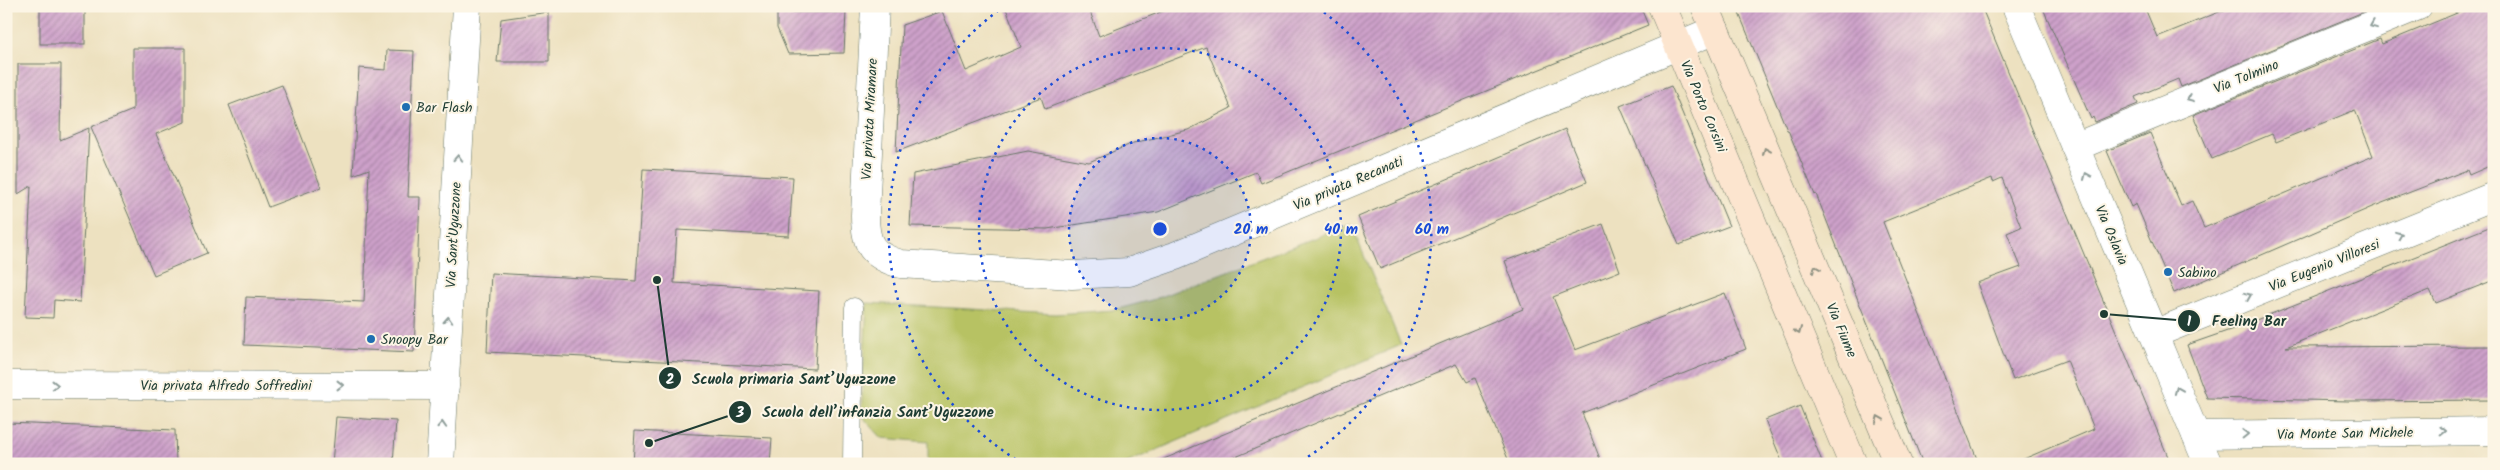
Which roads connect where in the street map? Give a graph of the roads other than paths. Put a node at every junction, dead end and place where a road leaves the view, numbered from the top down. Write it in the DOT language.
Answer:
graph roads {
  1 [pos="467,6"];
  2 [pos="875,6"];
  3 [pos="1662,6"];
  4 [pos="2016,6"];
  5 [pos="2418,6"];
  6 [pos="1710,18"];
  7 [pos="1678,45"];
  8 [pos="2075,147"];
  9 [pos="2494,196"];
  10 [pos="865,232"];
  11 [pos="854,307"];
  12 [pos="2154,334"];
  13 [pos="6,385"];
  14 [pos="445,386"];
  15 [pos="2494,431"];
  16 [pos="2196,435"];
  17 [pos="440,464"];
  18 [pos="852,464"];
  19 [pos="1853,464"];
  20 [pos="1898,464"];
  21 [pos="2208,464"];
  14 -- 1 [label="street, Via Sant'Uguzzone, one-way"];
  2 -- 10 [label="street, Via privata Miramare"];
  3 -- 7 [label="street, Via Porto Corsini"];
  4 -- 8 [label="street, Via Oslavia"];
  5 -- 8 [label="street, Via Tolmino, one-way"];
  6 -- 7 [label="street, Via privata Recanati"];
  20 -- 6 [label="street, Via Fiume, one-way"];
  7 -- 10 [label="street, Via privata Recanati"];
  7 -- 19 [label="street, Via Porto Corsini, one-way"];
  12 -- 8 [label="street, Via Oslavia, one-way"];
  12 -- 9 [label="street, Via Eugenio Villoresi, one-way"];
  11 -- 18 [label="lane"];
  16 -- 12 [label="street, Via Oslavia, one-way"];
  13 -- 14 [label="street, Via privata Alfredo Soffredini, one-way"];
  17 -- 14 [label="street, Via Sant'Uguzzone, one-way"];
  16 -- 15 [label="street, Via Monte San Michele, one-way"];
  16 -- 21 [label="street, Via Oslavia"];
}
